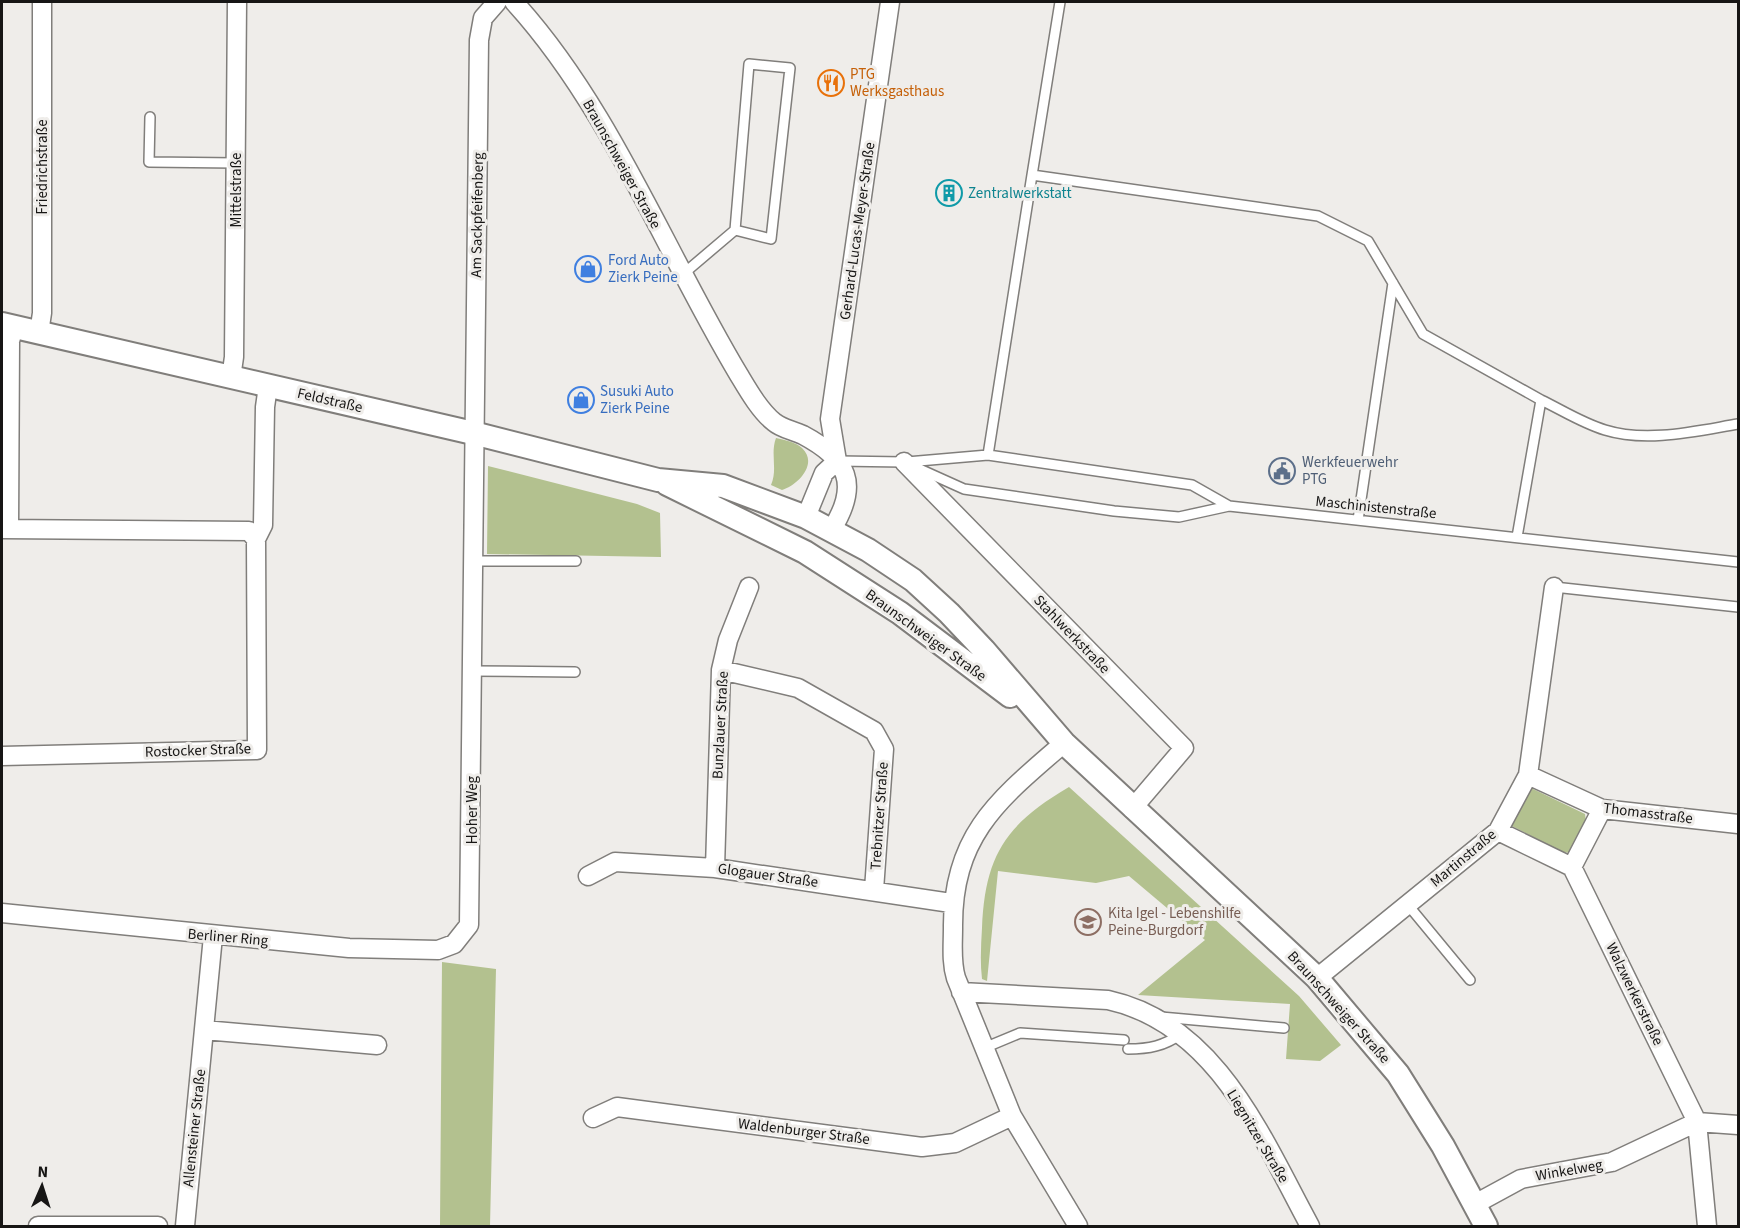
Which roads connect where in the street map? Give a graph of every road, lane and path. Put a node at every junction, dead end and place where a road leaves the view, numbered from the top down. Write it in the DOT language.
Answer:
graph roads {
  1 [pos="42,2"];
  2 [pos="237,2"];
  3 [pos="496,2"];
  4 [pos="514,2"];
  5 [pos="890,2"];
  6 [pos="1060,2"];
  7 [pos="150,117"];
  8 [pos="236,163"];
  9 [pos="1032,176"];
  10 [pos="735,230"];
  11 [pos="682,275"];
  12 [pos="1393,283"];
  13 [pos="8,325"];
  14 [pos="39,333"];
  15 [pos="231,378"];
  16 [pos="268,386"];
  17 [pos="1541,400"];
  18 [pos="1738,424"];
  19 [pos="473,433"];
  20 [pos="988,455"];
  21 [pos="837,461"];
  22 [pos="904,462"];
  23 [pos="658,480"];
  24 [pos="1230,506"];
  25 [pos="806,517"];
  26 [pos="1358,520"];
  27 [pos="5,529"];
  28 [pos="832,529"];
  29 [pos="1517,537"];
  30 [pos="256,539"];
  31 [pos="805,552"];
  32 [pos="474,561"];
  33 [pos="576,561"];
  34 [pos="1738,561"];
  35 [pos="1554,586"];
  36 [pos="749,587"];
  37 [pos="1738,607"];
  38 [pos="721,670"];
  39 [pos="473,671"];
  40 [pos="575,672"];
  41 [pos="1044,722"];
  42 [pos="1064,743"];
  43 [pos="2,756"];
  44 [pos="1528,775"];
  45 [pos="1132,809"];
  46 [pos="1602,809"];
  47 [pos="1738,824"];
  48 [pos="1498,831"];
  49 [pos="1572,867"];
  50 [pos="715,868"];
  51 [pos="588,876"];
  52 [pos="874,890"];
  53 [pos="951,903"];
  54 [pos="1408,905"];
  55 [pos="2,913"];
  56 [pos="213,936"];
  57 [pos="454,944"];
  58 [pos="1317,978"];
  59 [pos="1470,980"];
  60 [pos="961,992"];
  61 [pos="1156,1017"];
  62 [pos="1284,1028"];
  63 [pos="204,1030"];
  64 [pos="1181,1034"];
  65 [pos="377,1045"];
  66 [pos="984,1048"];
  67 [pos="1012,1116"];
  68 [pos="592,1118"];
  69 [pos="1697,1122"];
  70 [pos="1738,1125"];
  71 [pos="1475,1204"];
  72 [pos="38,1227"];
  73 [pos="158,1227"];
  74 [pos="185,1227"];
  75 [pos="1078,1227"];
  76 [pos="1310,1227"];
  77 [pos="1486,1227"];
  78 [pos="1707,1227"];
  1 -- 14 [label="street, Friedrichstraße"];
  2 -- 8 [label="street, Mittelstraße"];
  3 -- 19 [label="street, Am Sackpfeifenberg"];
  4 -- 11 [label="street, Braunschweiger Straße"];
  5 -- 21 [label="street, Gerhard-Lucas-Meyer-Straße"];
  6 -- 9 [label="lane"];
  7 -- 8 [label="lane"];
  8 -- 15 [label="street, Mittelstraße"];
  9 -- 12 [label="lane"];
  9 -- 20 [label="lane"];
  10 -- 10 [label="lane"];
  10 -- 11 [label="lane"];
  11 -- 21 [label="street, Braunschweiger Straße"];
  12 -- 17 [label="lane"];
  12 -- 26 [label="lane"];
  13 -- 14 [label="street, Feldstraße"];
  13 -- 27 [label="street"];
  14 -- 15 [label="street, Feldstraße"];
  15 -- 16 [label="street, Feldstraße"];
  16 -- 19 [label="street, Feldstraße"];
  16 -- 30 [label="street, Rostocker Straße"];
  17 -- 18 [label="lane"];
  17 -- 29 [label="lane"];
  19 -- 23 [label="street, Feldstraße"];
  19 -- 32 [label="street, Hoher Weg"];
  20 -- 22 [label="lane"];
  20 -- 24 [label="lane"];
  21 -- 22 [label="lane, Maschinistenstraße"];
  21 -- 25 [label="street"];
  21 -- 28 [label="street, Gerhard-Lucas-Meyer-Straße"];
  22 -- 24 [label="lane, Maschinistenstraße"];
  22 -- 45 [label="street, Stahlwerkstraße"];
  23 -- 25 [label="street, Feldstraße"];
  23 -- 31 [label="street, Feldstraße"];
  24 -- 26 [label="lane, Maschinistenstraße"];
  25 -- 28 [label="street, Braunschweiger Straße"];
  25 -- 31 [label="street"];
  26 -- 29 [label="lane, Maschinistenstraße"];
  27 -- 30 [label="street"];
  28 -- 31 [label="street"];
  28 -- 41 [label="street, Braunschweiger Straße"];
  29 -- 34 [label="lane, Maschinistenstraße"];
  30 -- 43 [label="street, Rostocker Straße"];
  31 -- 41 [label="street, Braunschweiger Straße"];
  32 -- 33 [label="lane"];
  32 -- 39 [label="street, Hoher Weg"];
  35 -- 37 [label="lane"];
  35 -- 44 [label="street, Martinstraße"];
  36 -- 38 [label="street, Bunzlauer Straße"];
  38 -- 50 [label="street, Bunzlauer Straße"];
  38 -- 52 [label="street, Trebnitzer Straße"];
  39 -- 40 [label="lane"];
  39 -- 57 [label="street, Hoher Weg"];
  41 -- 42 [label="street, Braunschweiger Straße"];
  42 -- 45 [label="street, Braunschweiger Straße"];
  42 -- 53 [label="street"];
  44 -- 46 [label="street, Thomasstraße"];
  44 -- 48 [label="street, Martinstraße"];
  45 -- 58 [label="street, Braunschweiger Straße"];
  46 -- 47 [label="street, Thomasstraße"];
  46 -- 49 [label="street"];
  48 -- 49 [label="street"];
  48 -- 54 [label="street, Martinstraße"];
  49 -- 69 [label="street, Walzwerkerstraße"];
  50 -- 51 [label="street, Glogauer Straße"];
  50 -- 52 [label="street, Glogauer Straße"];
  52 -- 53 [label="street, Glogauer Straße"];
  53 -- 60 [label="street"];
  54 -- 58 [label="street, Martinstraße"];
  54 -- 59 [label="lane"];
  55 -- 56 [label="street, Berliner Ring"];
  56 -- 57 [label="street, Berliner Ring"];
  56 -- 63 [label="street, Allensteiner Straße"];
  58 -- 71 [label="street, Braunschweiger Straße"];
  60 -- 61 [label="street, Liegnitzer Straße"];
  60 -- 66 [label="street"];
  61 -- 62 [label="lane"];
  61 -- 64 [label="street, Liegnitzer Straße"];
  63 -- 65 [label="street"];
  63 -- 74 [label="street, Allensteiner Straße"];
  64 -- 66 [label="lane"];
  64 -- 76 [label="street, Liegnitzer Straße"];
  66 -- 67 [label="street"];
  67 -- 68 [label="street, Waldenburger Straße"];
  67 -- 75 [label="street"];
  69 -- 70 [label="street"];
  69 -- 71 [label="street, Winkelweg"];
  69 -- 78 [label="street"];
  71 -- 77 [label="street, Braunschweiger Straße"];
  72 -- 73 [label="street"];
}
